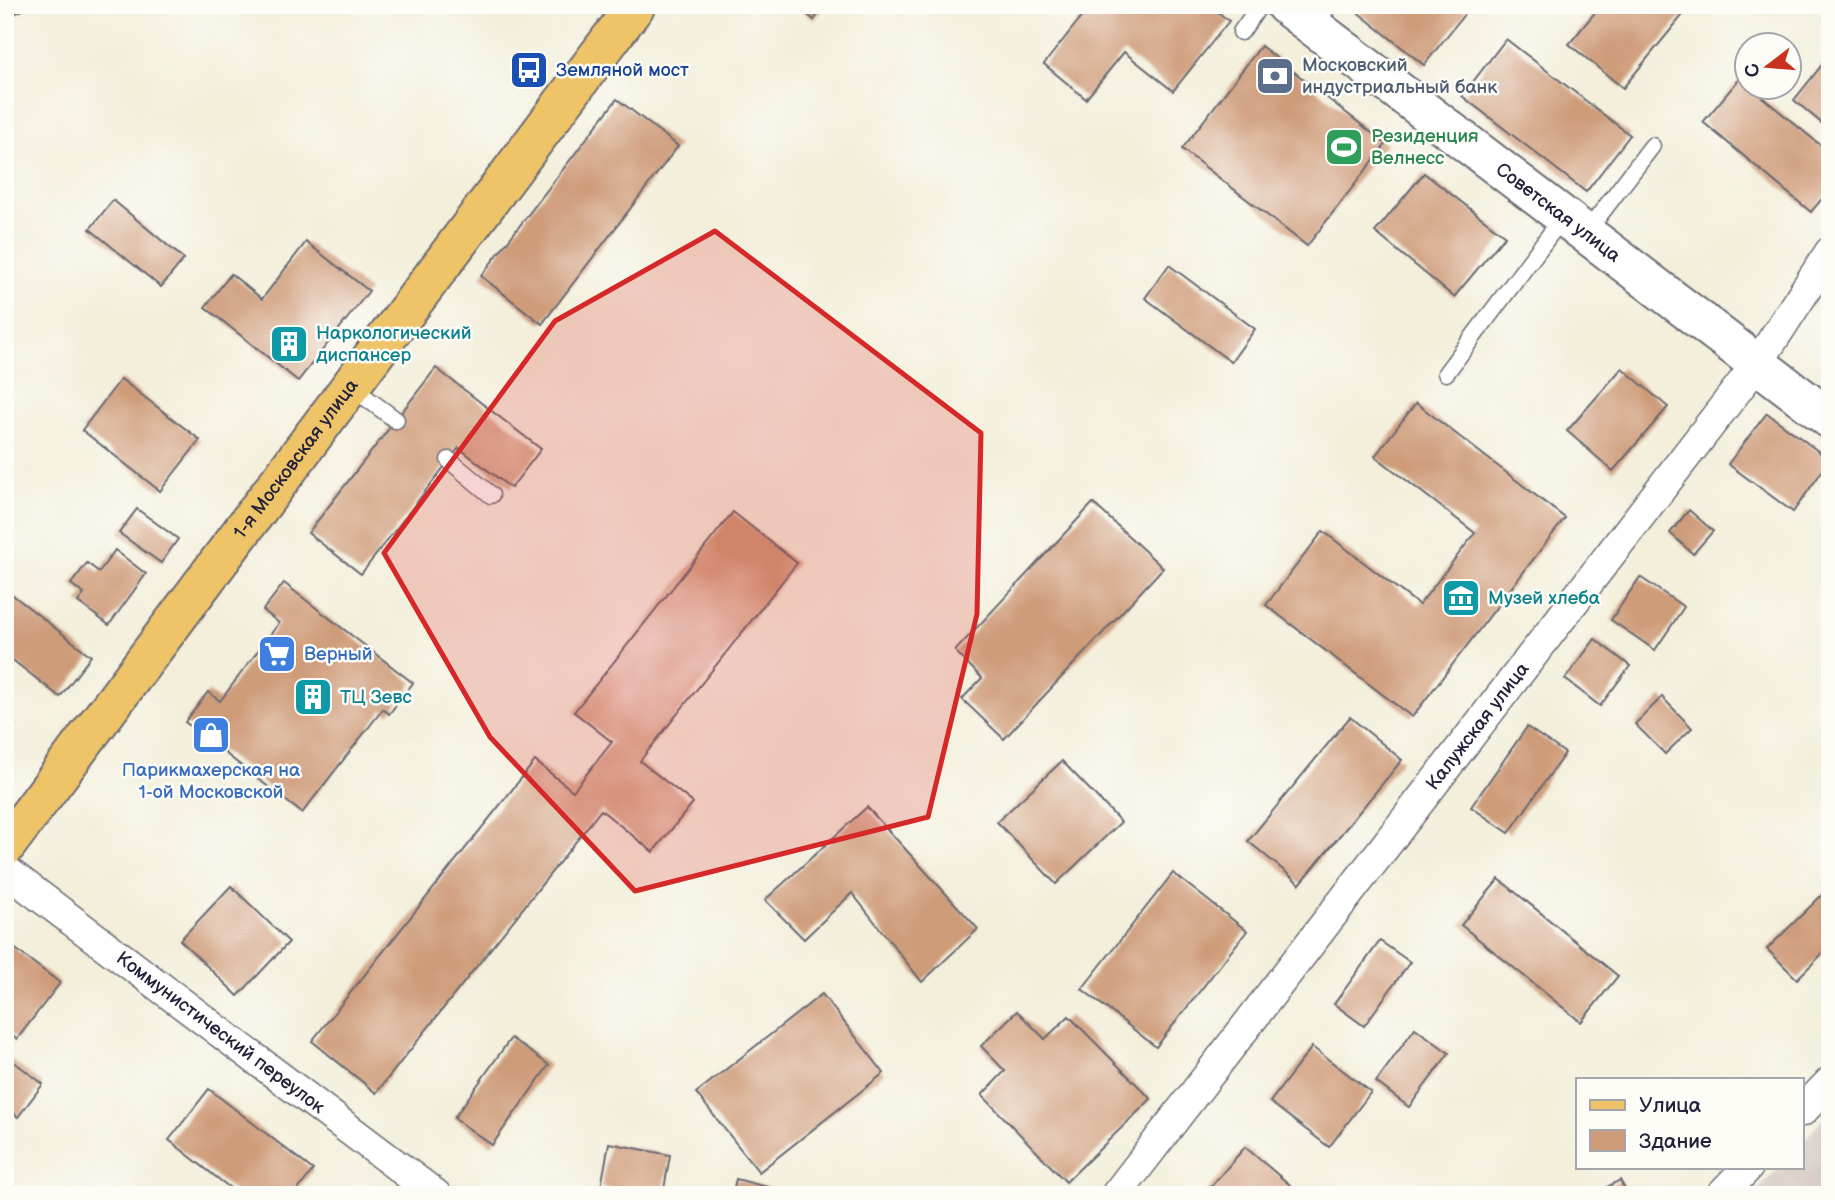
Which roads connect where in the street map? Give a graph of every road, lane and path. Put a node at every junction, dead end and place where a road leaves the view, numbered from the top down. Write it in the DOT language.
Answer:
graph roads {
  1 [pos="636,5"];
  2 [pos="1260,5"];
  3 [pos="1309,12"];
  4 [pos="1241,32"];
  5 [pos="1652,146"];
  6 [pos="1574,225"];
  7 [pos="1830,252"];
  8 [pos="1757,364"];
  9 [pos="1446,373"];
  10 [pos="350,386"];
  11 [pos="1830,419"];
  12 [pos="396,420"];
  13 [pos="449,460"];
  14 [pos="491,495"];
  15 [pos="5,847"];
  16 [pos="5,870"];
  17 [pos="1830,1082"];
  18 [pos="1804,1109"];
  19 [pos="1747,1168"];
  20 [pos="436,1195"];
  21 [pos="1116,1195"];
  22 [pos="1721,1195"];
  1 -- 10 [label="main road, 1-я Московская улица"];
  2 -- 4 [label="lane"];
  3 -- 6 [label="street, Советская улица"];
  5 -- 6 [label="lane"];
  6 -- 8 [label="street, Советская улица"];
  6 -- 9 [label="lane"];
  7 -- 8 [label="street, Калужская улица"];
  8 -- 11 [label="street, Советская улица"];
  8 -- 21 [label="street, Калужская улица"];
  10 -- 12 [label="lane"];
  10 -- 15 [label="main road, 1-я Московская улица"];
  13 -- 14 [label="lane"];
  16 -- 20 [label="street, Коммунистический переулок"];
  17 -- 18 [label="street"];
  19 -- 22 [label="street"];
}
